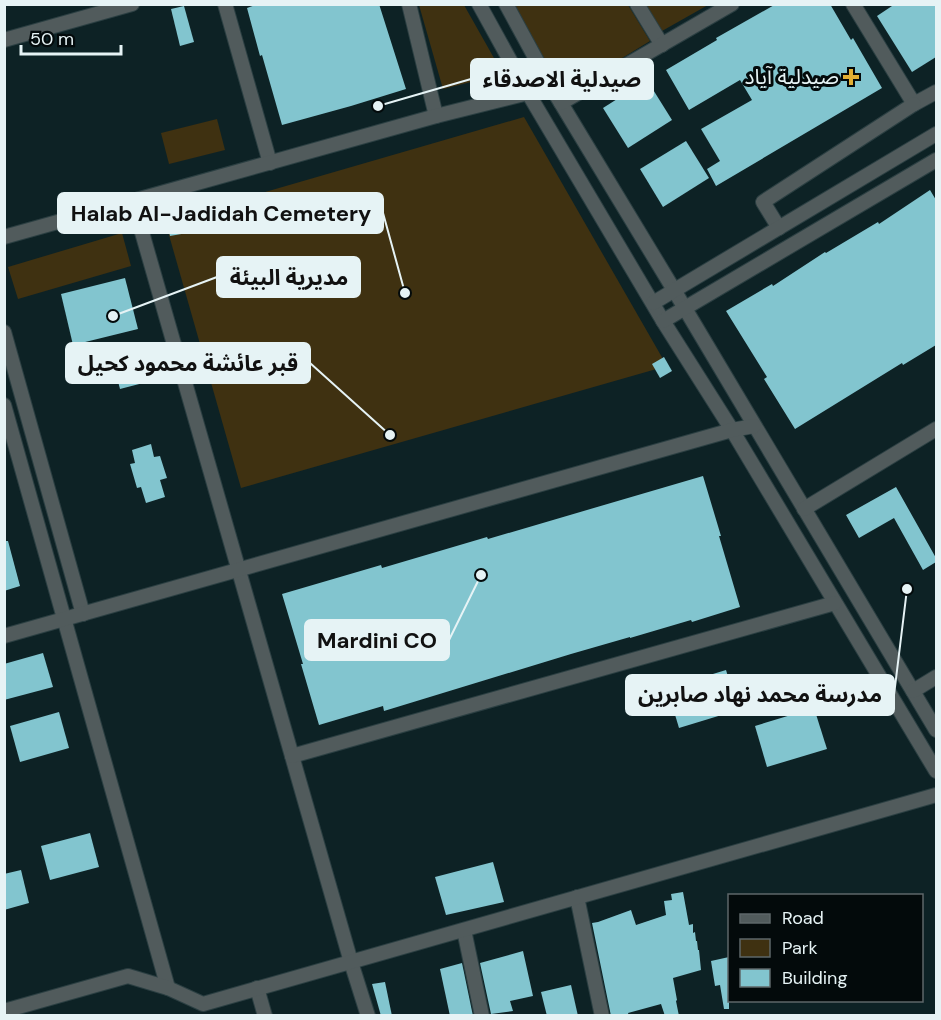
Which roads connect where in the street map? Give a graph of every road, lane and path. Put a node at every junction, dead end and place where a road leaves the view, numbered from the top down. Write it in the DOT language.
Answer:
graph roads {
  1 [pos="132,4"];
  2 [pos="225,4"];
  3 [pos="410,4"];
  4 [pos="479,4"];
  5 [pos="506,4"];
  6 [pos="637,4"];
  7 [pos="732,4"];
  8 [pos="852,4"];
  9 [pos="4,40"];
  10 [pos="662,45"];
  11 [pos="550,85"];
  12 [pos="936,92"];
  13 [pos="528,93"];
  14 [pos="561,103"];
  15 [pos="914,104"];
  16 [pos="436,116"];
  17 [pos="936,134"];
  18 [pos="923,143"];
  19 [pos="935,160"];
  20 [pos="270,163"];
  21 [pos="133,201"];
  22 [pos="779,228"];
  23 [pos="4,237"];
  24 [pos="674,290"];
  25 [pos="653,303"];
  26 [pos="685,308"];
  27 [pos="663,321"];
  28 [pos="4,332"];
  29 [pos="4,405"];
  30 [pos="754,426"];
  31 [pos="936,429"];
  32 [pos="732,430"];
  33 [pos="804,509"];
  34 [pos="238,570"];
  35 [pos="835,603"];
  36 [pos="83,614"];
  37 [pos="65,619"];
  38 [pos="4,636"];
  39 [pos="936,677"];
  40 [pos="913,691"];
  41 [pos="936,730"];
  42 [pos="292,756"];
  43 [pos="936,771"];
  44 [pos="936,795"];
  45 [pos="577,897"];
  46 [pos="464,930"];
  47 [pos="351,962"];
  48 [pos="168,988"];
  49 [pos="257,988"];
  50 [pos="4,1011"];
  51 [pos="265,1016"];
  52 [pos="368,1016"];
  53 [pos="482,1016"];
  54 [pos="603,1016"];
  1 -- 9 [label="street"];
  2 -- 20 [label="street"];
  3 -- 16 [label="street"];
  4 -- 13 [label="street"];
  5 -- 11 [label="street"];
  6 -- 10 [label="street"];
  7 -- 10 [label="street"];
  8 -- 15 [label="street"];
  10 -- 14 [label="street"];
  11 -- 13 [label="street"];
  11 -- 14 [label="street"];
  12 -- 15 [label="street"];
  13 -- 16 [label="street"];
  13 -- 25 [label="street"];
  14 -- 24 [label="street"];
  15 -- 22 [label="street"];
  16 -- 20 [label="street"];
  17 -- 18 [label="street"];
  18 -- 19 [label="street"];
  18 -- 22 [label="street"];
  19 -- 26 [label="street"];
  20 -- 21 [label="street"];
  21 -- 23 [label="street"];
  21 -- 34 [label="street"];
  22 -- 24 [label="street"];
  24 -- 25 [label="street"];
  24 -- 26 [label="street"];
  25 -- 27 [label="street"];
  26 -- 27 [label="street"];
  26 -- 30 [label="street"];
  27 -- 32 [label="street"];
  28 -- 36 [label="street"];
  29 -- 37 [label="street"];
  30 -- 32 [label="street"];
  30 -- 33 [label="street"];
  31 -- 33 [label="street"];
  32 -- 34 [label="street"];
  32 -- 35 [label="street"];
  33 -- 40 [label="street"];
  34 -- 36 [label="street"];
  34 -- 42 [label="street"];
  35 -- 42 [label="street"];
  35 -- 43 [label="street"];
  36 -- 37 [label="street"];
  37 -- 38 [label="street"];
  37 -- 48 [label="street"];
  39 -- 40 [label="street"];
  40 -- 41 [label="street"];
  42 -- 47 [label="street"];
  44 -- 45 [label="street"];
  45 -- 46 [label="street"];
  45 -- 54 [label="street"];
  46 -- 47 [label="street"];
  46 -- 53 [label="street"];
  47 -- 49 [label="street"];
  47 -- 52 [label="street"];
  48 -- 49 [label="street"];
  48 -- 50 [label="street"];
  49 -- 51 [label="street"];
}
